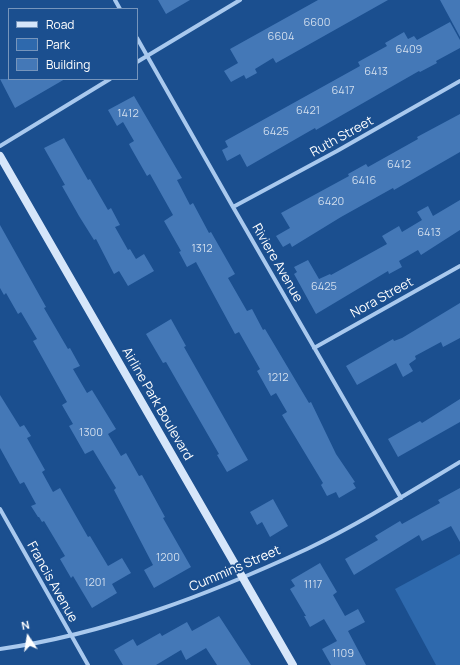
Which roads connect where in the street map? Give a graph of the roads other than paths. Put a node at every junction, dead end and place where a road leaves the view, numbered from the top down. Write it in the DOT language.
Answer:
graph roads {
  1 [pos="240,0"];
  2 [pos="138,40"];
  3 [pos="147,56"];
  4 [pos="138,61"];
  5 [pos="108,80"];
  6 [pos="460,81"];
  7 [pos="0,146"];
  8 [pos="0,156"];
  9 [pos="232,207"];
  10 [pos="460,266"];
  11 [pos="314,348"];
  12 [pos="460,462"];
  13 [pos="401,498"];
  14 [pos="0,509"];
  15 [pos="242,577"];
  16 [pos="71,636"];
  17 [pos="0,649"];
  18 [pos="88,665"];
  19 [pos="293,665"];
  1 -- 3 [label="street"];
  2 -- 3 [label="street, Riviere Avenue"];
  3 -- 4 [label="street"];
  3 -- 9 [label="street, Riviere Avenue"];
  5 -- 7 [label="street"];
  6 -- 9 [label="street, Ruth Street"];
  8 -- 15 [label="street, Airline Park Boulevard"];
  9 -- 11 [label="street, Riviere Avenue"];
  10 -- 11 [label="street, Nora Street"];
  11 -- 13 [label="street, Riviere Avenue"];
  12 -- 13 [label="street, Cummins Street"];
  13 -- 15 [label="street, Cummins Street"];
  14 -- 16 [label="street, Francis Avenue"];
  15 -- 16 [label="street, Cummins Street"];
  15 -- 19 [label="street, Airline Park Boulevard"];
  16 -- 17 [label="street, Cummins Street"];
  16 -- 18 [label="street, Francis Avenue"];
}
